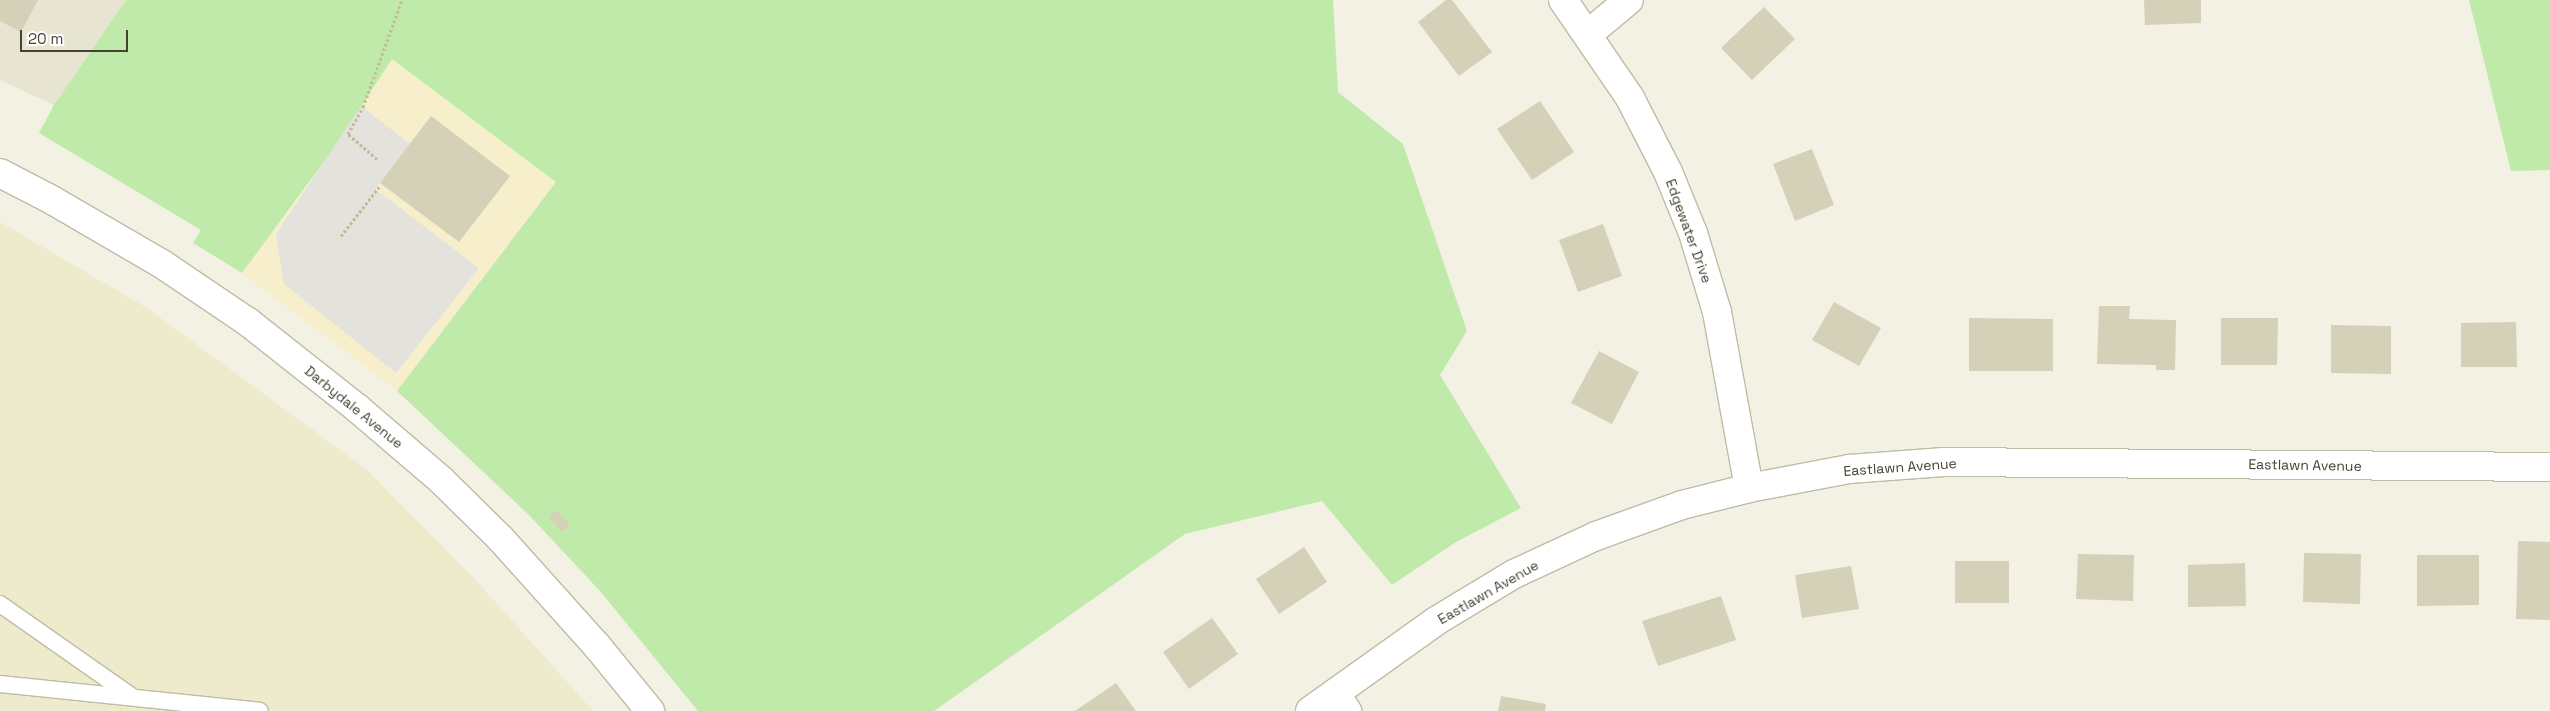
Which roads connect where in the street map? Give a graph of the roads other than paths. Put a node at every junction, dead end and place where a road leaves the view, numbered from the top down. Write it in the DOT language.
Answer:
graph roads {
  1 [pos="1563,0"];
  2 [pos="1629,0"];
  3 [pos="1588,34"];
  4 [pos="0,173"];
  5 [pos="2550,467"];
  6 [pos="1749,488"];
  7 [pos="0,604"];
  8 [pos="0,684"];
  9 [pos="132,696"];
  10 [pos="1341,702"];
  11 [pos="260,711"];
  12 [pos="650,711"];
  13 [pos="1310,711"];
  1 -- 3 [label="street, Edgewater Drive"];
  2 -- 3 [label="street"];
  3 -- 6 [label="street, Edgewater Drive"];
  4 -- 12 [label="street, Darbydale Avenue"];
  5 -- 6 [label="street, Eastlawn Avenue"];
  6 -- 10 [label="street, Eastlawn Avenue"];
  7 -- 9 [label="lane"];
  8 -- 9 [label="lane"];
  9 -- 11 [label="lane"];
  10 -- 13 [label="street, Eastlawn Avenue"];
}
